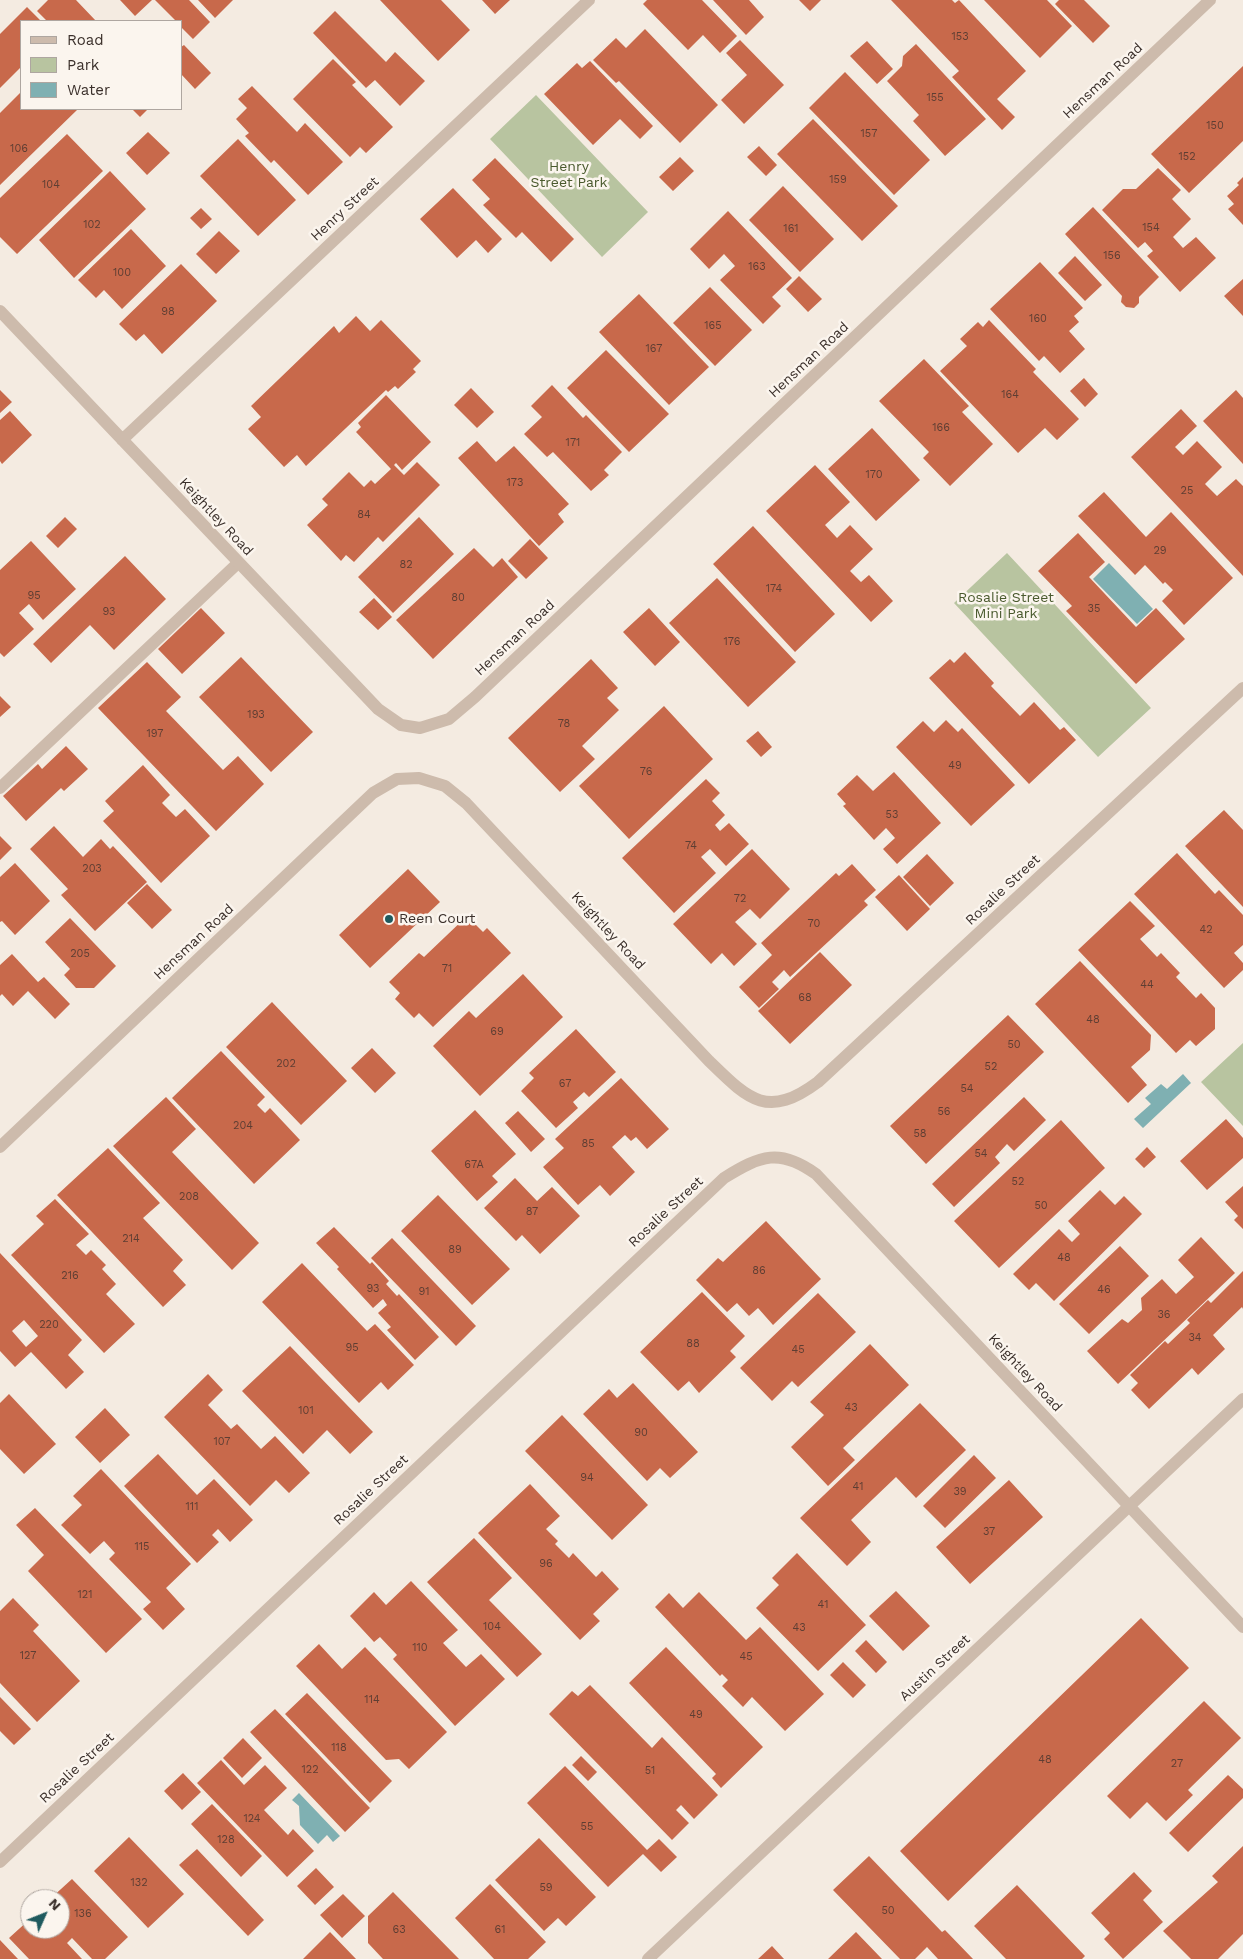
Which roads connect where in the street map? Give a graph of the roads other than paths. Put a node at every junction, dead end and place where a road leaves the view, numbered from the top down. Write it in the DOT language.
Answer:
graph roads {
  1 [pos="589,0"];
  2 [pos="1210,0"];
  3 [pos="0,311"];
  4 [pos="122,440"];
  5 [pos="238,563"];
  6 [pos="1243,688"];
  7 [pos="420,728"];
  8 [pos="419,778"];
  9 [pos="2,781"];
  10 [pos="775,1102"];
  11 [pos="0,1147"];
  12 [pos="774,1157"];
  13 [pos="1243,1400"];
  14 [pos="1130,1506"];
  15 [pos="1243,1626"];
  16 [pos="0,1862"];
  17 [pos="648,1959"];
  1 -- 4 [label="street, Henry Street"];
  2 -- 7 [label="street, Hensman Road"];
  3 -- 4 [label="street, Keightley Road"];
  4 -- 5 [label="street, Keightley Road"];
  5 -- 7 [label="street, Keightley Road"];
  5 -- 9 [label="street"];
  6 -- 10 [label="street, Rosalie Street"];
  8 -- 10 [label="street, Keightley Road"];
  8 -- 11 [label="street, Hensman Road"];
  12 -- 14 [label="street, Keightley Road"];
  12 -- 16 [label="street, Rosalie Street"];
  13 -- 14 [label="street, Austin Street"];
  14 -- 15 [label="street, Keightley Road"];
  14 -- 17 [label="street, Austin Street"];
}
